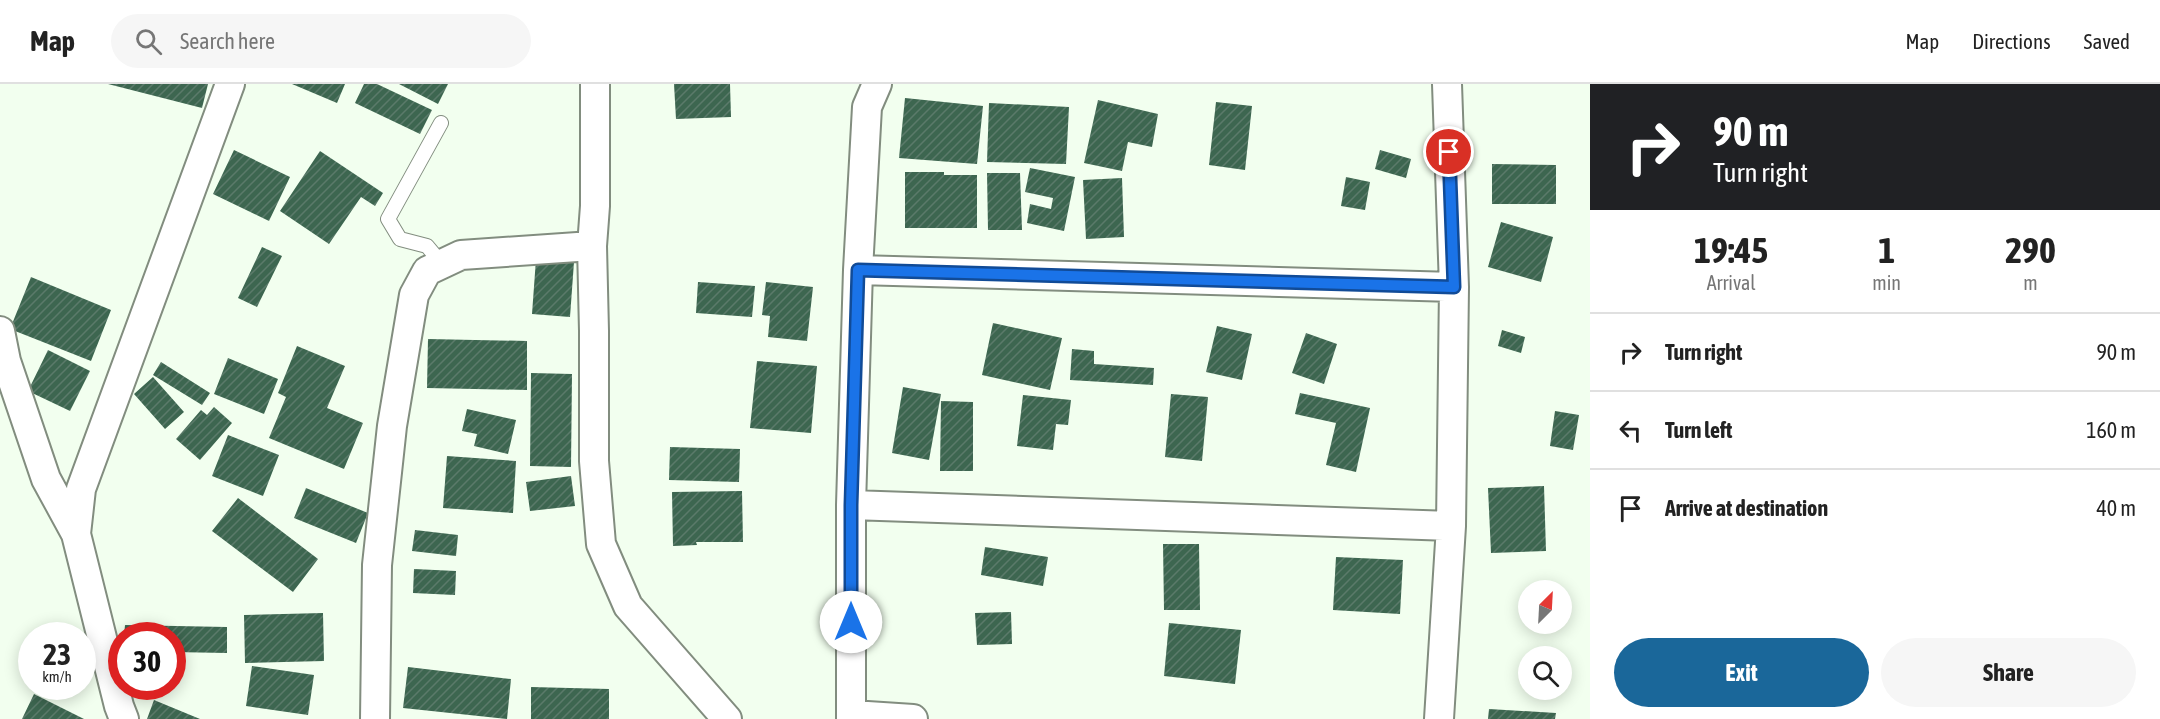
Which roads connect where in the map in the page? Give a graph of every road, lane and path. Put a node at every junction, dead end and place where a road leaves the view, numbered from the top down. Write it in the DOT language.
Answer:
graph roads {
  1 [pos="230,84"];
  2 [pos="595,84"];
  3 [pos="877,84"];
  4 [pos="1447,84"];
  5 [pos="441,123"];
  6 [pos="592,246"];
  7 [pos="442,264"];
  8 [pos="858,270"];
  9 [pos="1454,287"];
  10 [pos="0,330"];
  11 [pos="3,365"];
  12 [pos="851,505"];
  13 [pos="1451,526"];
  14 [pos="76,534"];
  15 [pos="851,717"];
  16 [pos="124,719"];
  17 [pos="375,719"];
  18 [pos="727,719"];
  19 [pos="913,719"];
  20 [pos="1439,719"];
  1 -- 14 [label="street"];
  2 -- 6 [label="street"];
  3 -- 8 [label="street"];
  4 -- 9 [label="street"];
  5 -- 7 [label="lane"];
  6 -- 7 [label="street"];
  6 -- 18 [label="street"];
  7 -- 17 [label="street"];
  8 -- 9 [label="street"];
  8 -- 12 [label="street"];
  9 -- 13 [label="street"];
  10 -- 11 [label="street"];
  11 -- 14 [label="street"];
  12 -- 13 [label="street"];
  12 -- 15 [label="street"];
  13 -- 20 [label="street"];
  14 -- 16 [label="street"];
  15 -- 19 [label="street"];
}
